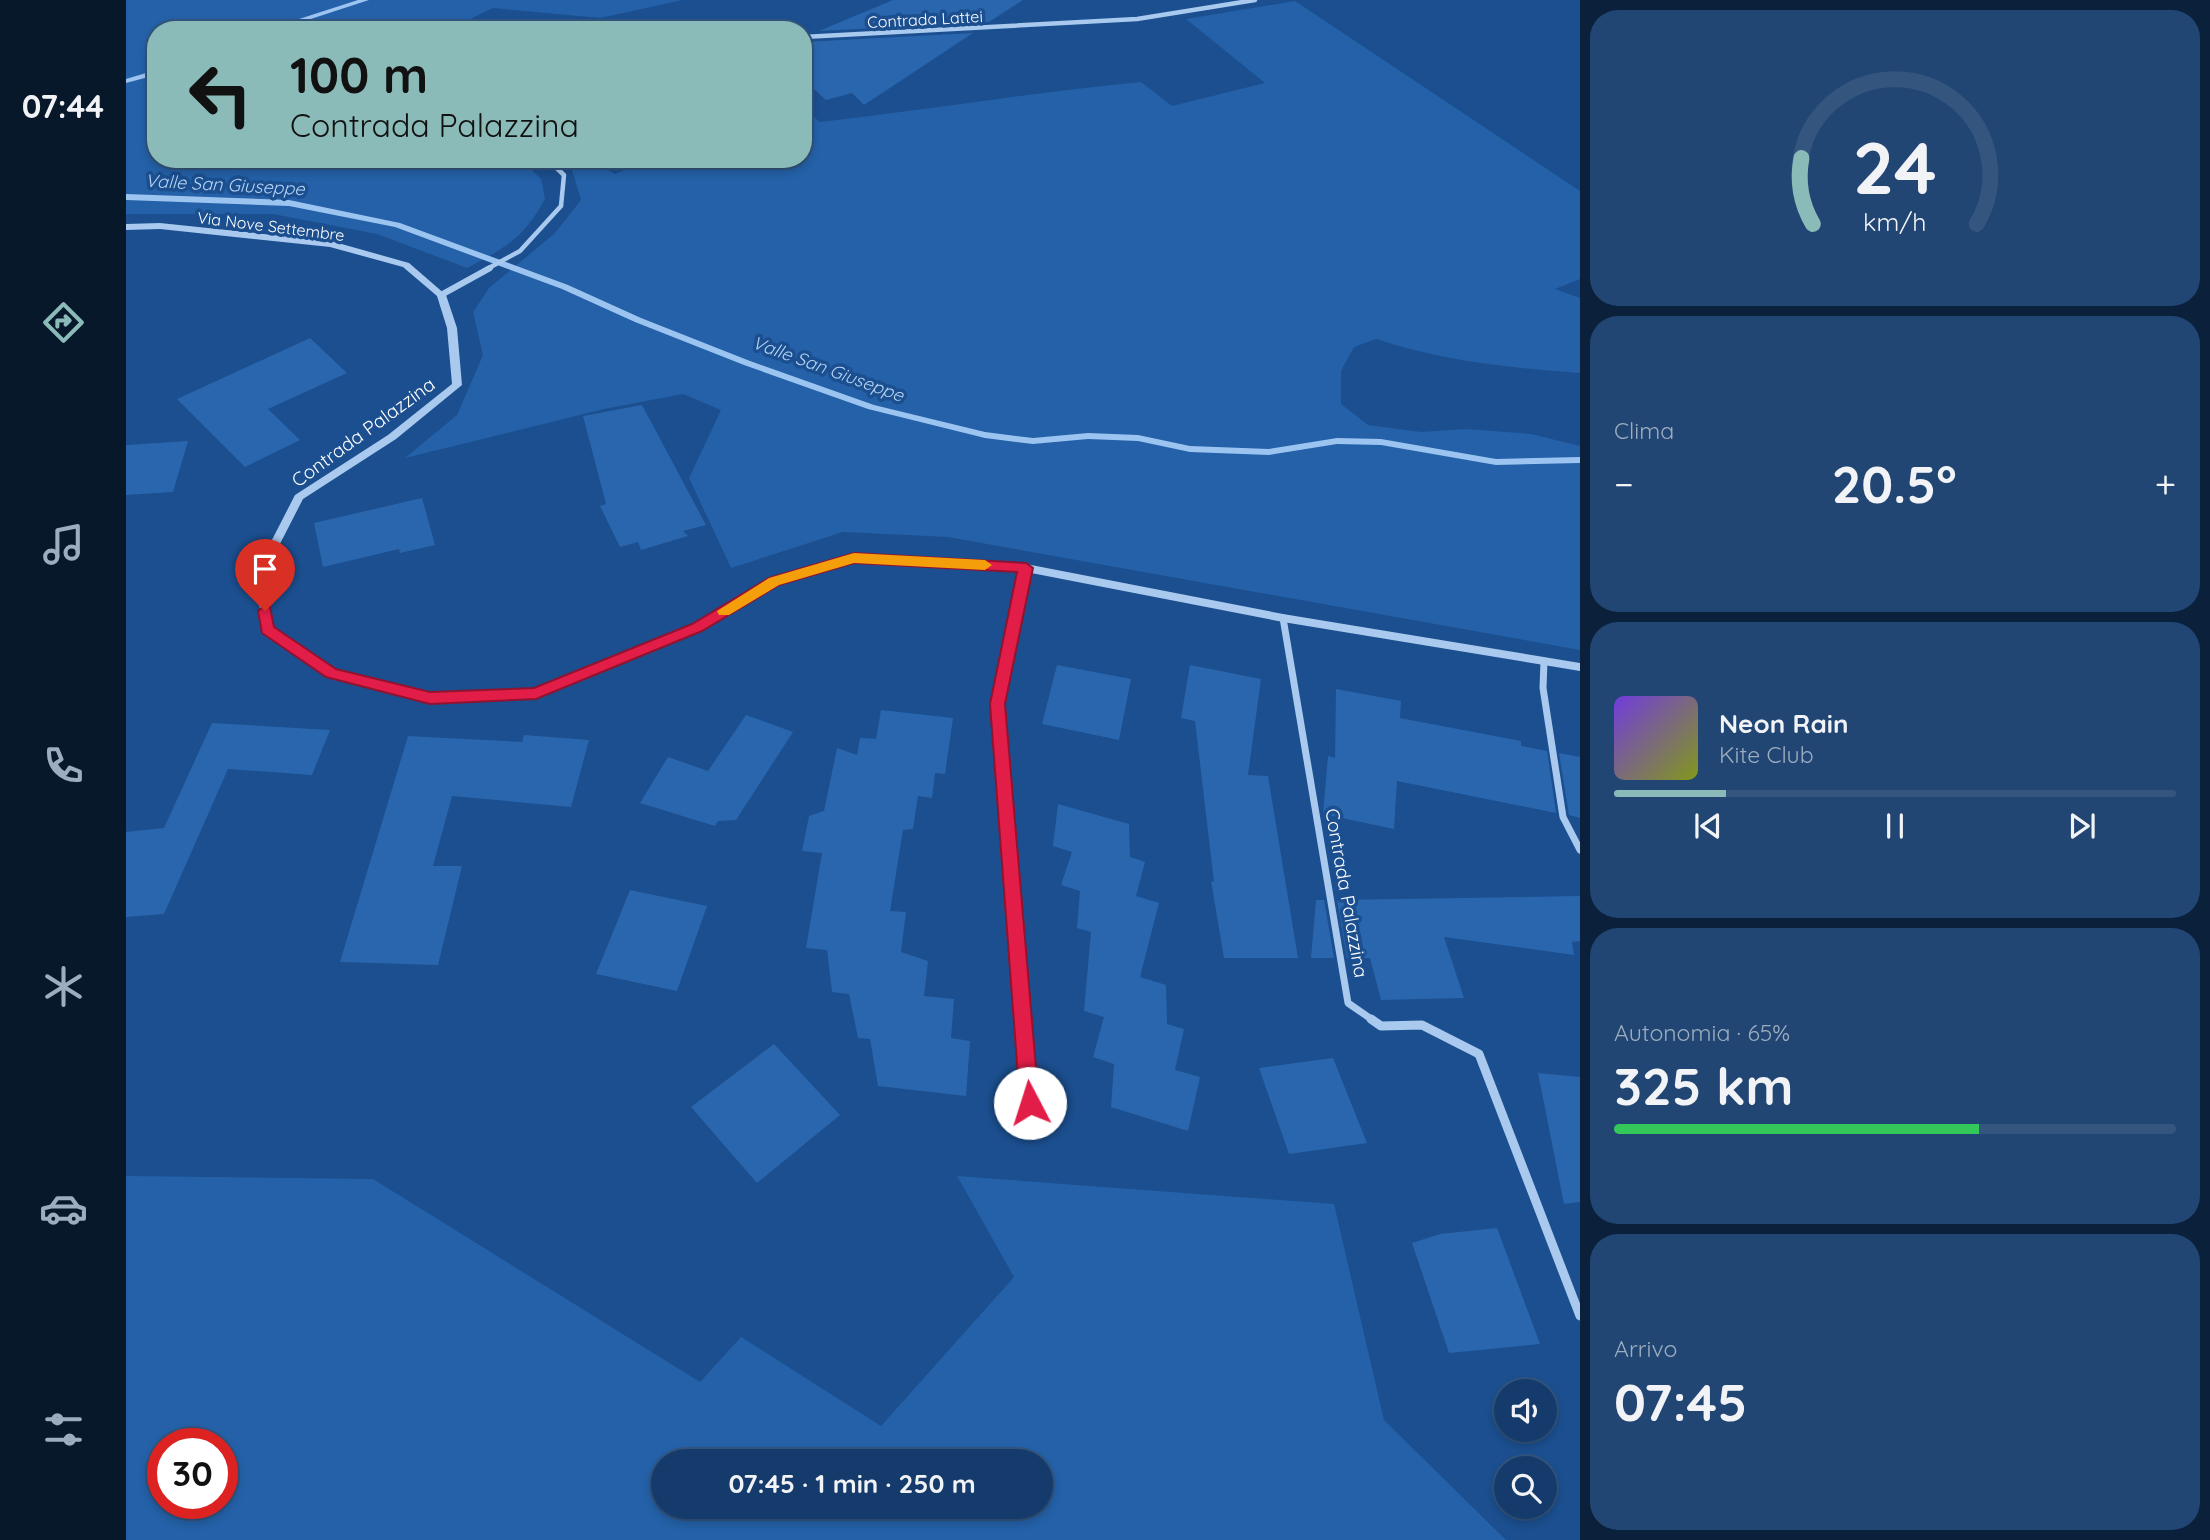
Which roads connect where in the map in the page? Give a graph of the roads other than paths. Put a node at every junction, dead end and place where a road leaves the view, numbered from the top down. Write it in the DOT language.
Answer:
graph roads {
  1 [pos="1255,0"];
  2 [pos="812,37"];
  3 [pos="557,168"];
  4 [pos="126,227"];
  5 [pos="441,295"];
  6 [pos="1026,568"];
  7 [pos="1283,618"];
  8 [pos="1544,661"];
  9 [pos="1580,667"];
  10 [pos="1580,850"];
  11 [pos="1030,1103"];
  12 [pos="1580,1316"];
  1 -- 2 [label="street, Contrada Lattei"];
  3 -- 5 [label="street"];
  4 -- 5 [label="street, Via Nove Settembre"];
  5 -- 6 [label="street, Contrada Palazzina"];
  6 -- 7 [label="street, Contrada Palazzina"];
  6 -- 11 [label="street"];
  7 -- 8 [label="street, Contrada Palazzina"];
  7 -- 12 [label="street, Contrada Palazzina"];
  8 -- 9 [label="street, Contrada Palazzina"];
  8 -- 10 [label="street"];
}
